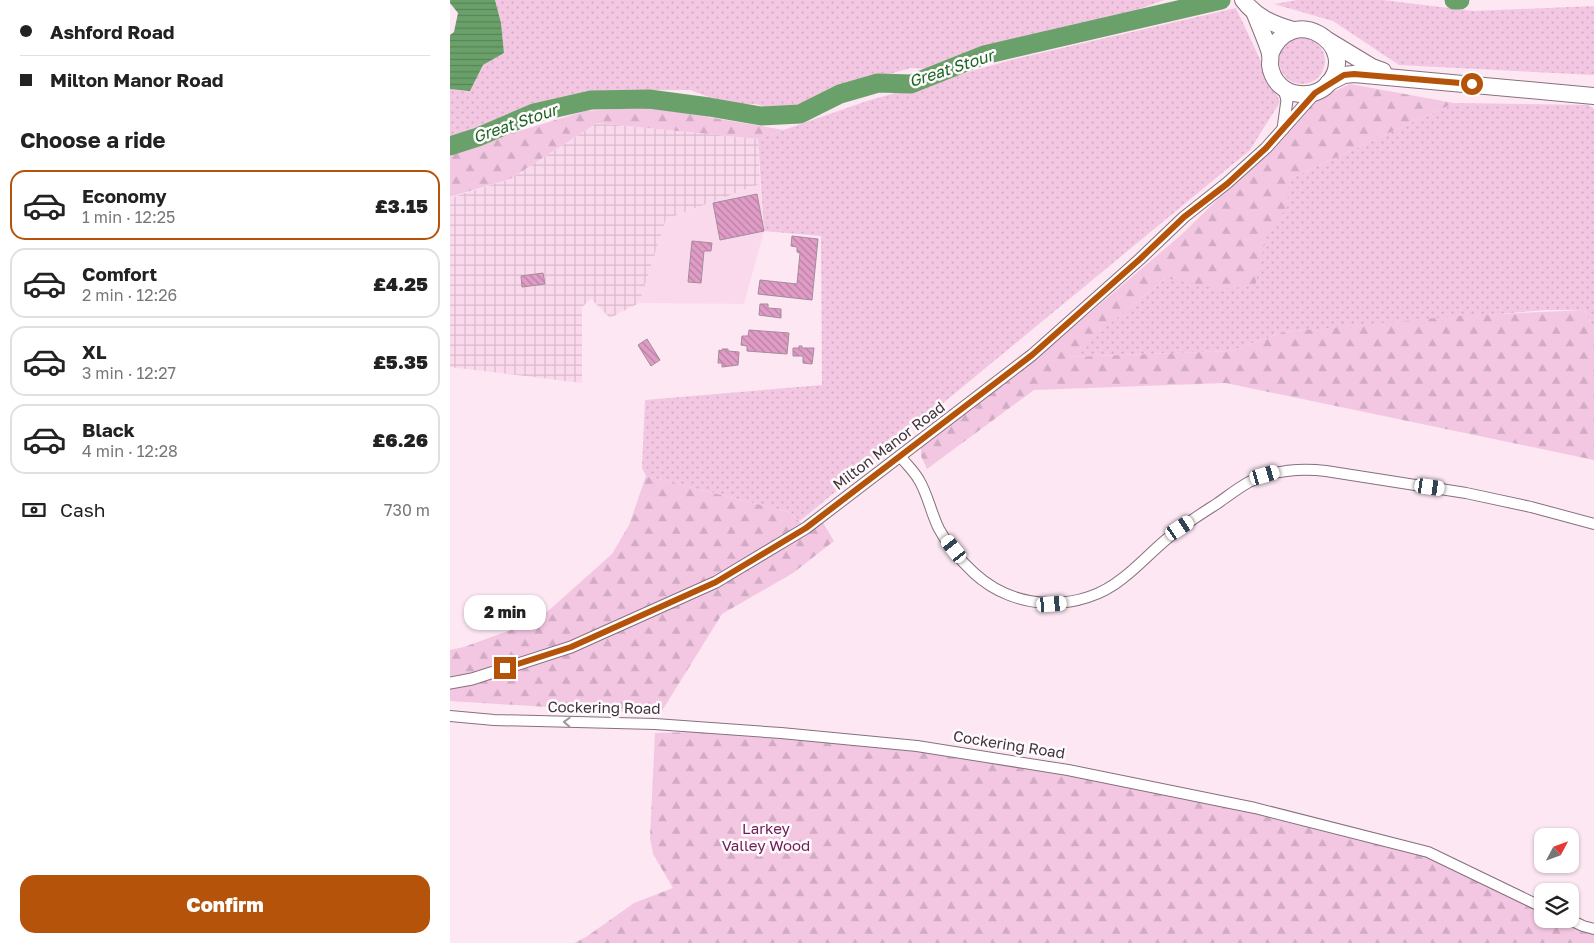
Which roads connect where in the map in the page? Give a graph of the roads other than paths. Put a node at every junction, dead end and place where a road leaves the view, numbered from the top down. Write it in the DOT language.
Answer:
graph roads {
  1 [pos="1249,7"];
  2 [pos="1293,30"];
  3 [pos="1329,41"];
  4 [pos="1270,55"];
  5 [pos="1397,77"];
  6 [pos="1322,88"];
  7 [pos="1284,89"];
  8 [pos="1594,96"];
  9 [pos="1283,129"];
  10 [pos="900,456"];
  11 [pos="1594,524"];
  12 [pos="450,683"];
  13 [pos="450,716"];
  14 [pos="1534,903"];
  15 [pos="1579,924"];
  16 [pos="1594,929"];
  1 -- 2 [label="highway"];
  1 -- 4 [label="highway"];
  2 -- 3 [label="highway"];
  2 -- 4 [label="highway"];
  3 -- 5 [label="highway"];
  3 -- 6 [label="highway"];
  4 -- 7 [label="highway"];
  5 -- 6 [label="highway"];
  5 -- 8 [label="highway"];
  6 -- 7 [label="highway"];
  6 -- 9 [label="street, Milton Manor Road"];
  7 -- 9 [label="street"];
  9 -- 10 [label="street, Milton Manor Road"];
  10 -- 11 [label="street"];
  10 -- 12 [label="street, Milton Manor Road"];
  14 -- 13 [label="street, Cockering Road, one-way"];
  15 -- 16 [label="street"];
}
